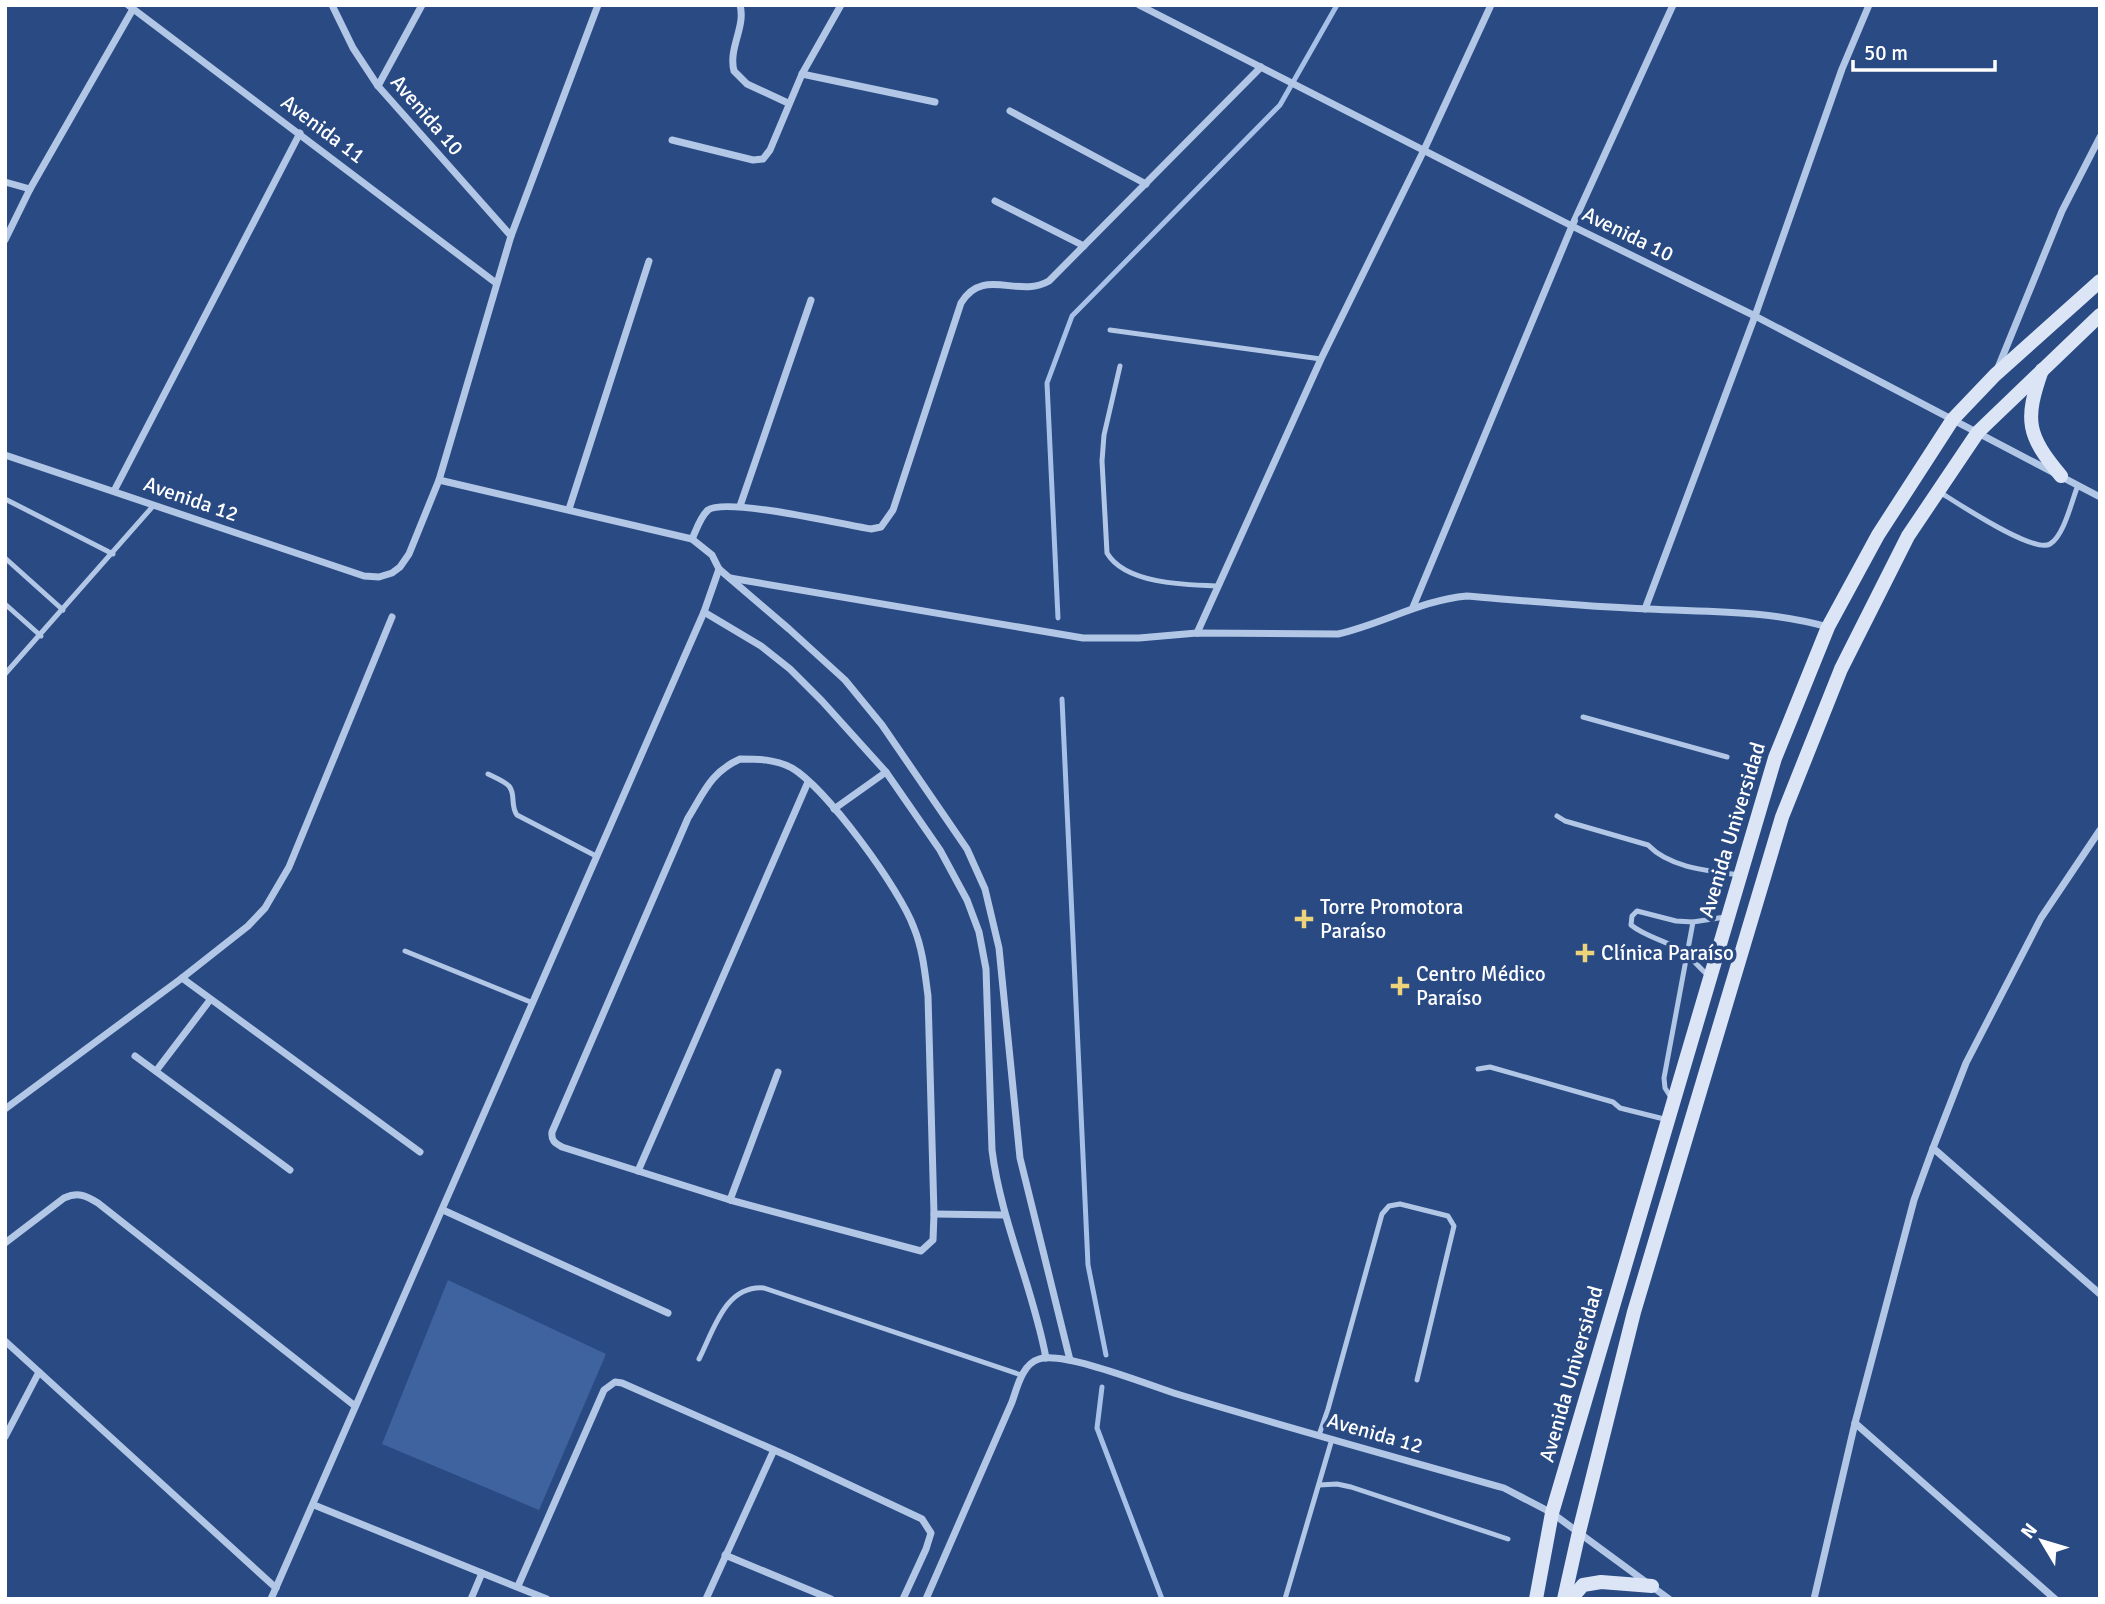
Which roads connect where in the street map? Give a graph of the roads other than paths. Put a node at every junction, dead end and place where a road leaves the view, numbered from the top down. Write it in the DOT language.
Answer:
graph roads {
  1 [pos="332,5"];
  2 [pos="422,5"];
  3 [pos="598,5"];
  4 [pos="740,5"];
  5 [pos="841,5"];
  6 [pos="1139,5"];
  7 [pos="1491,5"];
  8 [pos="1672,5"];
  9 [pos="1869,5"];
  10 [pos="131,7"];
  11 [pos="1261,67"];
  12 [pos="802,74"];
  13 [pos="378,86"];
  14 [pos="935,102"];
  15 [pos="788,103"];
  16 [pos="1010,111"];
  17 [pos="300,133"];
  18 [pos="2100,137"];
  19 [pos="672,140"];
  20 [pos="1424,150"];
  21 [pos="5,182"];
  22 [pos="1146,184"];
  23 [pos="30,189"];
  24 [pos="995,201"];
  25 [pos="1572,226"];
  26 [pos="511,236"];
  27 [pos="5,240"];
  28 [pos="1084,246"];
  29 [pos="649,261"];
  30 [pos="2100,281"];
  31 [pos="496,282"];
  32 [pos="811,300"];
  33 [pos="2100,314"];
  34 [pos="1755,316"];
  35 [pos="1110,330"];
  36 [pos="1321,359"];
  37 [pos="1120,366"];
  38 [pos="2043,367"];
  39 [pos="1995,375"];
  40 [pos="1953,419"];
  41 [pos="1978,432"];
  42 [pos="5,455"];
  43 [pos="2061,477"];
  44 [pos="439,480"];
  45 [pos="2078,485"];
  46 [pos="114,491"];
  47 [pos="1938,491"];
  48 [pos="2100,497"];
  49 [pos="5,499"];
  50 [pos="154,505"];
  51 [pos="740,506"];
  52 [pos="569,509"];
  53 [pos="692,539"];
  54 [pos="113,554"];
  55 [pos="5,558"];
  56 [pos="719,569"];
  57 [pos="730,578"];
  58 [pos="1219,586"];
  59 [pos="5,604"];
  60 [pos="1413,607"];
  61 [pos="1644,609"];
  62 [pos="64,610"];
  63 [pos="704,612"];
  64 [pos="392,617"];
  65 [pos="1828,627"];
  66 [pos="1197,633"];
  67 [pos="41,636"];
  68 [pos="5,674"];
  69 [pos="1583,717"];
  70 [pos="1727,757"];
  71 [pos="886,772"];
  72 [pos="488,774"];
  73 [pos="808,782"];
  74 [pos="834,809"];
  75 [pos="1557,816"];
  76 [pos="2100,830"];
  77 [pos="596,856"];
  78 [pos="1740,875"];
  79 [pos="1727,916"];
  80 [pos="1693,922"];
  81 [pos="405,951"];
  82 [pos="1685,953"];
  83 [pos="1709,976"];
  84 [pos="182,978"];
  85 [pos="210,1000"];
  86 [pos="533,1003"];
  87 [pos="135,1056"];
  88 [pos="1478,1069"];
  89 [pos="156,1071"];
  90 [pos="778,1072"];
  91 [pos="1674,1101"];
  92 [pos="5,1109"];
  93 [pos="1668,1120"];
  94 [pos="1933,1148"];
  95 [pos="420,1152"];
  96 [pos="290,1170"];
  97 [pos="638,1171"];
  98 [pos="730,1200"];
  99 [pos="443,1210"];
  100 [pos="934,1214"];
  101 [pos="1004,1215"];
  102 [pos="5,1243"];
  103 [pos="2099,1290"];
  104 [pos="668,1312"];
  105 [pos="5,1341"];
  106 [pos="1046,1358"];
  107 [pos="699,1359"];
  108 [pos="1070,1360"];
  109 [pos="39,1373"];
  110 [pos="1021,1375"];
  111 [pos="1417,1380"];
  112 [pos="355,1406"];
  113 [pos="1856,1423"];
  114 [pos="1319,1435"];
  115 [pos="5,1437"];
  116 [pos="1332,1439"];
  117 [pos="773,1452"];
  118 [pos="1319,1485"];
  119 [pos="314,1505"];
  120 [pos="1552,1513"];
  121 [pos="1579,1532"];
  122 [pos="1508,1539"];
  123 [pos="725,1555"];
  124 [pos="482,1573"];
  125 [pos="518,1586"];
  126 [pos="1651,1586"];
  127 [pos="276,1588"];
  128 [pos="271,1599"];
  129 [pos="471,1599"];
  130 [pos="547,1599"];
  131 [pos="706,1599"];
  132 [pos="831,1599"];
  133 [pos="903,1599"];
  134 [pos="926,1599"];
  135 [pos="1286,1599"];
  136 [pos="1536,1599"];
  137 [pos="1564,1599"];
  138 [pos="1571,1599"];
  139 [pos="1669,1599"];
  140 [pos="1814,1599"];
  141 [pos="2055,1599"];
  1 -- 13 [label="street, Avenida 10"];
  2 -- 13 [label="street"];
  3 -- 26 [label="street"];
  4 -- 15 [label="street"];
  5 -- 12 [label="street"];
  6 -- 11 [label="street, Avenida 10"];
  7 -- 20 [label="street"];
  8 -- 25 [label="street"];
  9 -- 34 [label="street"];
  10 -- 17 [label="street, Avenida 11"];
  10 -- 23 [label="street"];
  11 -- 20 [label="street, Avenida 10"];
  11 -- 22 [label="street"];
  12 -- 14 [label="street"];
  12 -- 15 [label="street"];
  13 -- 26 [label="street, Avenida 10"];
  15 -- 19 [label="street"];
  16 -- 22 [label="street"];
  17 -- 31 [label="street, Avenida 11"];
  17 -- 46 [label="street"];
  18 -- 39 [label="street"];
  20 -- 25 [label="street, Avenida 10"];
  20 -- 36 [label="street"];
  21 -- 23 [label="street"];
  22 -- 28 [label="street"];
  23 -- 27 [label="street"];
  24 -- 28 [label="street"];
  25 -- 34 [label="street, Avenida 10"];
  25 -- 60 [label="street"];
  26 -- 31 [label="street"];
  28 -- 51 [label="street"];
  29 -- 52 [label="street"];
  30 -- 39 [label="street, Avenida Universidad"];
  31 -- 44 [label="street"];
  32 -- 51 [label="street"];
  33 -- 38 [label="street, Avenida Universidad"];
  34 -- 40 [label="street, Avenida 10"];
  34 -- 61 [label="street"];
  35 -- 36 [label="lane"];
  36 -- 58 [label="street"];
  37 -- 58 [label="lane"];
  38 -- 41 [label="street, Avenida Universidad"];
  38 -- 43 [label="street"];
  39 -- 40 [label="street, Avenida Universidad"];
  40 -- 41 [label="street, Avenida 10"];
  40 -- 65 [label="street, Avenida Universidad"];
  41 -- 43 [label="street, Avenida 10"];
  41 -- 47 [label="street, Avenida Universidad"];
  42 -- 46 [label="street, Avenida 12"];
  43 -- 45 [label="street, Avenida 10"];
  44 -- 50 [label="street, Avenida 12"];
  44 -- 52 [label="street"];
  45 -- 47 [label="lane"];
  45 -- 48 [label="street, Avenida 10"];
  46 -- 50 [label="street, Avenida 12"];
  47 -- 121 [label="street, Avenida Universidad"];
  49 -- 54 [label="lane"];
  50 -- 54 [label="lane"];
  51 -- 53 [label="street"];
  52 -- 53 [label="street"];
  53 -- 56 [label="street"];
  54 -- 62 [label="lane"];
  55 -- 62 [label="lane"];
  56 -- 57 [label="street"];
  56 -- 63 [label="street"];
  57 -- 66 [label="street"];
  57 -- 108 [label="street"];
  58 -- 66 [label="street"];
  59 -- 67 [label="lane"];
  60 -- 61 [label="street"];
  60 -- 66 [label="street"];
  61 -- 65 [label="street"];
  62 -- 67 [label="lane"];
  63 -- 71 [label="street"];
  63 -- 77 [label="street"];
  64 -- 84 [label="street"];
  65 -- 78 [label="street, Avenida Universidad"];
  67 -- 68 [label="lane"];
  69 -- 70 [label="lane"];
  71 -- 74 [label="street"];
  71 -- 101 [label="street"];
  72 -- 77 [label="lane"];
  73 -- 74 [label="street"];
  73 -- 97 [label="street"];
  73 -- 97 [label="street"];
  74 -- 100 [label="street"];
  75 -- 78 [label="lane"];
  76 -- 94 [label="street"];
  77 -- 86 [label="street"];
  78 -- 79 [label="street, Avenida Universidad"];
  79 -- 80 [label="lane"];
  79 -- 83 [label="street, Avenida Universidad"];
  80 -- 82 [label="lane"];
  80 -- 82 [label="lane"];
  81 -- 86 [label="lane"];
  82 -- 83 [label="lane"];
  82 -- 91 [label="lane"];
  83 -- 91 [label="street, Avenida Universidad"];
  84 -- 85 [label="street"];
  84 -- 92 [label="street"];
  85 -- 89 [label="street"];
  85 -- 95 [label="street"];
  86 -- 99 [label="street"];
  87 -- 89 [label="street"];
  88 -- 93 [label="lane"];
  89 -- 96 [label="street"];
  90 -- 98 [label="street"];
  91 -- 93 [label="street, Avenida Universidad"];
  93 -- 120 [label="street, Avenida Universidad"];
  94 -- 103 [label="street"];
  94 -- 113 [label="street"];
  97 -- 98 [label="street"];
  98 -- 100 [label="street"];
  99 -- 104 [label="street"];
  99 -- 112 [label="street"];
  100 -- 101 [label="street"];
  101 -- 106 [label="street"];
  102 -- 112 [label="street"];
  105 -- 109 [label="street"];
  106 -- 108 [label="street, Avenida 12"];
  106 -- 110 [label="street"];
  107 -- 110 [label="lane"];
  108 -- 114 [label="street, Avenida 12"];
  109 -- 115 [label="street"];
  109 -- 127 [label="street"];
  110 -- 134 [label="street"];
  111 -- 114 [label="lane"];
  112 -- 119 [label="street"];
  113 -- 140 [label="street"];
  113 -- 141 [label="street"];
  114 -- 116 [label="street, Avenida 12"];
  116 -- 118 [label="lane"];
  116 -- 120 [label="street, Avenida 12"];
  117 -- 123 [label="street"];
  117 -- 125 [label="street"];
  117 -- 133 [label="street"];
  118 -- 122 [label="lane"];
  118 -- 135 [label="lane"];
  119 -- 124 [label="street"];
  119 -- 127 [label="street"];
  120 -- 121 [label="street, Avenida 12"];
  120 -- 136 [label="street, Avenida Universidad"];
  121 -- 126 [label="street, Avenida 12"];
  121 -- 137 [label="street, Avenida Universidad"];
  123 -- 131 [label="street"];
  123 -- 132 [label="street"];
  124 -- 125 [label="street"];
  124 -- 129 [label="street"];
  125 -- 130 [label="street"];
  126 -- 138 [label="street"];
  126 -- 139 [label="street, Avenida 12"];
  127 -- 128 [label="street"];
}
